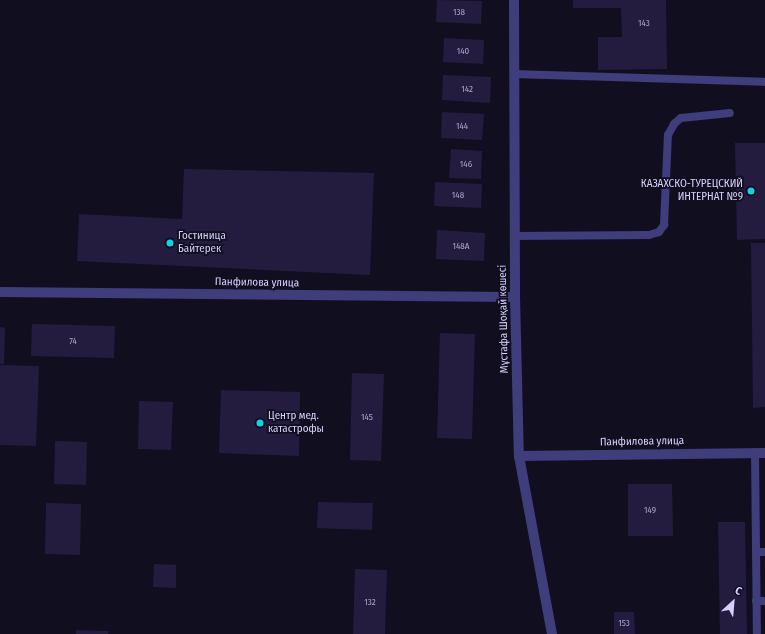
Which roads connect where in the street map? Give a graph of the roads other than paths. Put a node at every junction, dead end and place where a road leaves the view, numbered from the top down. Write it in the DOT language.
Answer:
graph roads {
  1 [pos="514,0"];
  2 [pos="514,74"];
  3 [pos="765,82"];
  4 [pos="730,113"];
  5 [pos="515,236"];
  6 [pos="0,292"];
  7 [pos="515,297"];
  8 [pos="760,453"];
  9 [pos="519,456"];
  10 [pos="756,552"];
  11 [pos="765,552"];
  12 [pos="761,601"];
  13 [pos="552,634"];
  14 [pos="757,634"];
  1 -- 2 [label="street, Мұстафа Шоқай көшесі"];
  2 -- 3 [label="lane"];
  2 -- 5 [label="street, Мұстафа Шоқай көшесі"];
  4 -- 5 [label="lane"];
  5 -- 7 [label="street, Мұстафа Шоқай көшесі"];
  6 -- 7 [label="street, Панфилова улица"];
  7 -- 9 [label="street, Мұстафа Шоқай көшесі"];
  8 -- 9 [label="street, Панфилова улица"];
  8 -- 10 [label="lane"];
  9 -- 13 [label="street, Мұстафа Шоқай көшесі"];
  10 -- 11 [label="lane"];
  10 -- 12 [label="lane"];
  12 -- 14 [label="lane"];
}
